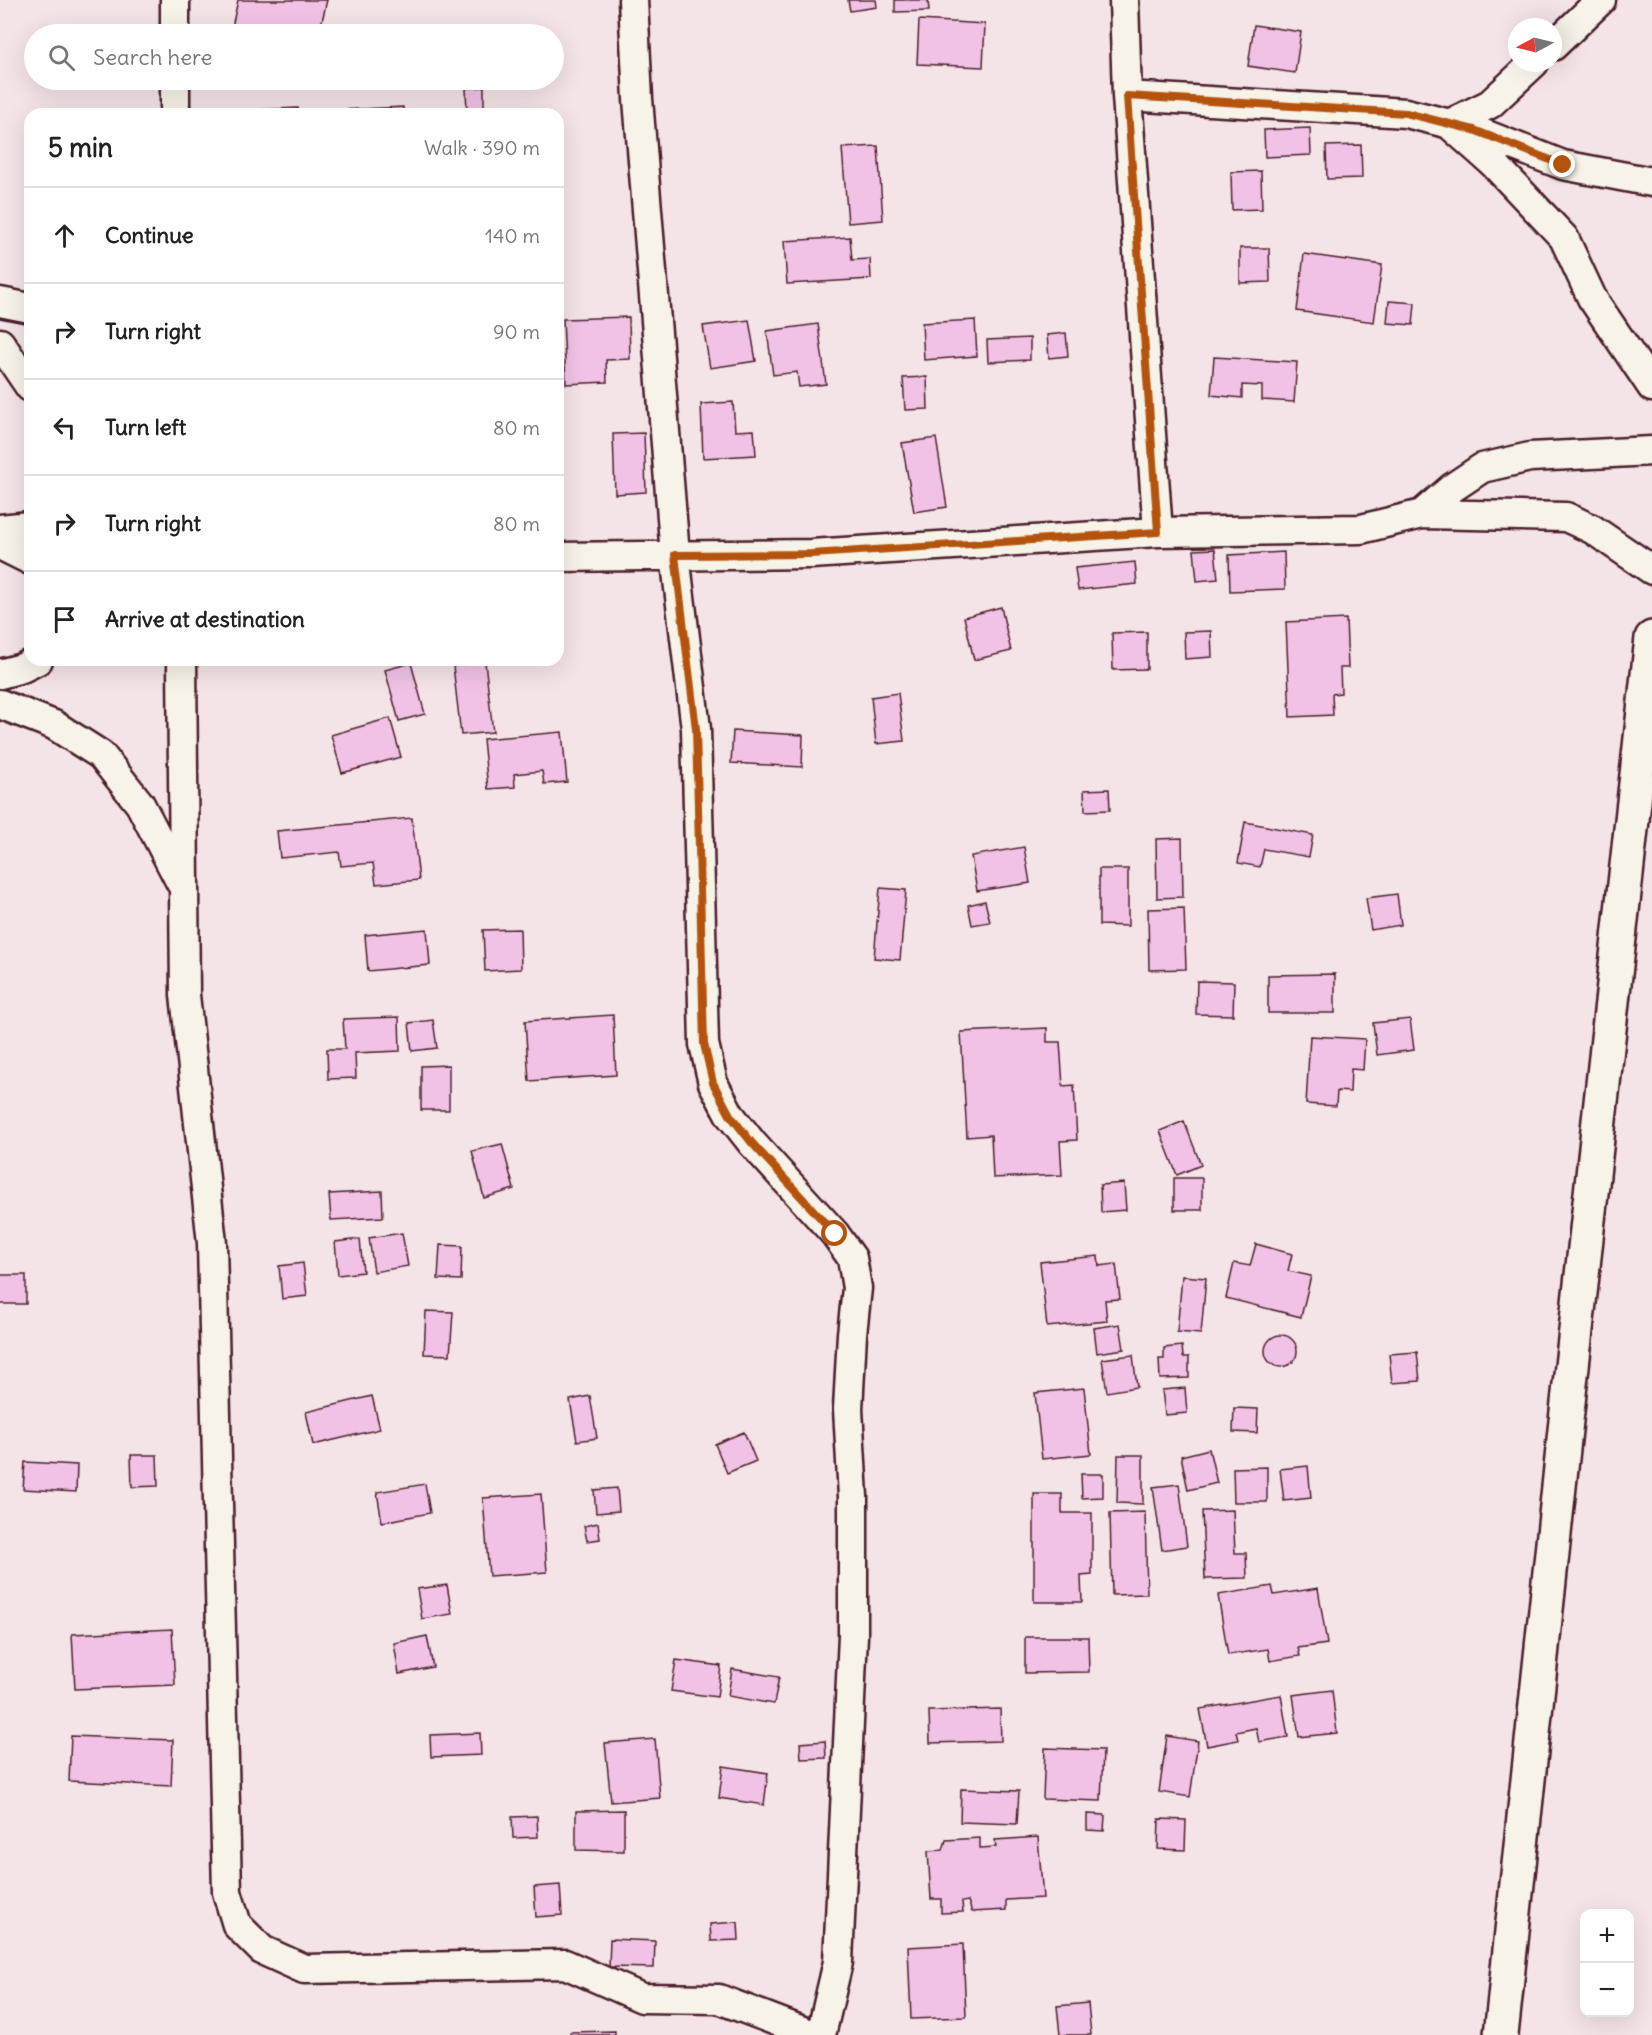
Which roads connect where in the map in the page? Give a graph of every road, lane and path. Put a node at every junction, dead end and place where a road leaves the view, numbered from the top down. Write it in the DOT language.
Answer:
graph roads {
  1 [pos="176,0"];
  2 [pos="633,0"];
  3 [pos="1124,0"];
  4 [pos="1600,0"];
  5 [pos="175,24"];
  6 [pos="1562,37"];
  7 [pos="1524,72"];
  8 [pos="175,90"];
  9 [pos="1127,96"];
  10 [pos="175,108"];
  11 [pos="1449,124"];
  12 [pos="1652,182"];
  13 [pos="0,303"];
  14 [pos="24,307"];
  15 [pos="1,346"];
  16 [pos="24,379"];
  17 [pos="1652,387"];
  18 [pos="1652,451"];
  19 [pos="1422,514"];
  20 [pos="24,527"];
  21 [pos="0,529"];
  22 [pos="1158,532"];
  23 [pos="0,544"];
  24 [pos="675,555"];
  25 [pos="24,557"];
  26 [pos="564,557"];
  27 [pos="1652,570"];
  28 [pos="1652,638"];
  29 [pos="26,666"];
  30 [pos="182,666"];
  31 [pos="0,675"];
  32 [pos="0,704"];
  33 [pos="183,888"];
  34 [pos="813,2035"];
  35 [pos="820,2035"];
  36 [pos="1501,2035"];
  1 -- 5 [label="street"];
  2 -- 24 [label="street"];
  3 -- 9 [label="street"];
  4 -- 6 [label="street"];
  7 -- 11 [label="street"];
  8 -- 10 [label="street"];
  9 -- 11 [label="street"];
  9 -- 22 [label="street"];
  11 -- 12 [label="street"];
  11 -- 17 [label="street"];
  13 -- 14 [label="street"];
  15 -- 16 [label="street"];
  18 -- 19 [label="street"];
  19 -- 22 [label="street"];
  19 -- 27 [label="street"];
  20 -- 21 [label="street"];
  22 -- 24 [label="street"];
  23 -- 25 [label="street"];
  24 -- 26 [label="street"];
  24 -- 35 [label="street"];
  28 -- 36 [label="street"];
  29 -- 31 [label="street"];
  30 -- 33 [label="street"];
  32 -- 33 [label="street"];
  33 -- 34 [label="street"];
}
